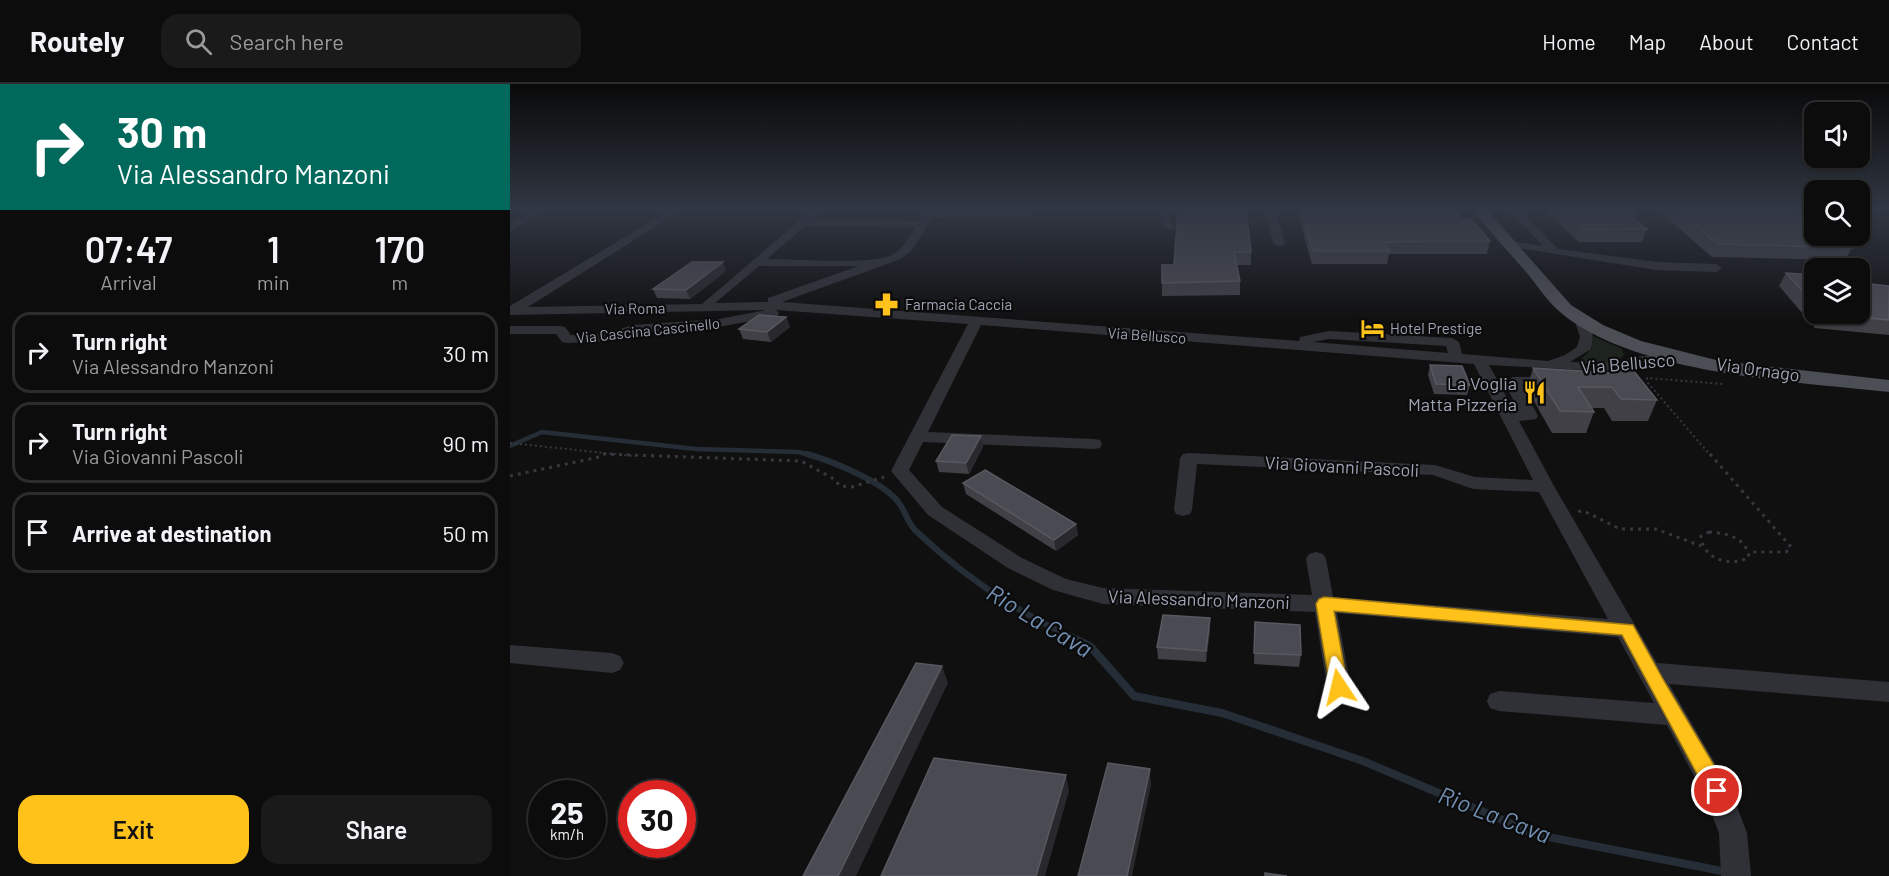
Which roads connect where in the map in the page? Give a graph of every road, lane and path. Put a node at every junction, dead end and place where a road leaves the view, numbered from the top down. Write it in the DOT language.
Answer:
graph roads {
  1 [pos="616,247"];
  2 [pos="774,247"];
  3 [pos="908,247"];
  4 [pos="1512,247"];
  5 [pos="1529,247"];
  6 [pos="1550,247"];
  7 [pos="1554,251"];
  8 [pos="756,262"];
  9 [pos="884,263"];
  10 [pos="1716,268"];
  11 [pos="708,303"];
  12 [pos="760,306"];
  13 [pos="788,306"];
  14 [pos="512,310"];
  15 [pos="1581,320"];
  16 [pos="976,321"];
  17 [pos="510,330"];
  18 [pos="1629,342"];
  19 [pos="1686,358"];
  20 [pos="1479,359"];
  21 [pos="1504,361"];
  22 [pos="1629,362"];
  23 [pos="1534,363"];
  24 [pos="1491,381"];
  25 [pos="1572,384"];
  26 [pos="1729,384"];
  27 [pos="1889,386"];
  28 [pos="1507,416"];
  29 [pos="917,437"];
  30 [pos="510,443"];
  31 [pos="1094,444"];
  32 [pos="609,455"];
  33 [pos="510,476"];
  34 [pos="884,477"];
  35 [pos="1545,486"];
  36 [pos="1558,509"];
  37 [pos="1183,510"];
  38 [pos="1701,546"];
  39 [pos="1749,552"];
  40 [pos="1316,559"];
  41 [pos="1324,604"];
  42 [pos="1627,629"];
  43 [pos="510,654"];
  44 [pos="612,663"];
  45 [pos="1649,672"];
  46 [pos="1339,687"];
  47 [pos="1889,692"];
  48 [pos="1499,701"];
  49 [pos="1673,715"];
  50 [pos="1736,876"];
  1 -- 14 [label="street"];
  2 -- 8 [label="street"];
  3 -- 9 [label="street"];
  4 -- 15 [label="main road, Via Ornago"];
  5 -- 7 [label="street"];
  6 -- 7 [label="street"];
  7 -- 10 [label="street"];
  8 -- 9 [label="street"];
  8 -- 11 [label="street"];
  9 -- 12 [label="street"];
  12 -- 13 [label="street, Via Bellusco"];
  12 -- 14 [label="street, Via Roma"];
  13 -- 16 [label="street, Via Bellusco"];
  13 -- 17 [label="street, Via Cascina Cascinello"];
  15 -- 18 [label="main road, Via Ornago"];
  15 -- 23 [label="street, Via Bellusco"];
  16 -- 20 [label="street, Via Bellusco"];
  16 -- 29 [label="street, Via Alessandro Manzoni"];
  18 -- 19 [label="main road, Via Ornago"];
  18 -- 22 [label="street"];
  19 -- 22 [label="street, Via Bellusco"];
  19 -- 27 [label="main road, Via Ornago"];
  20 -- 21 [label="street, Via Bellusco"];
  20 -- 24 [label="street"];
  21 -- 23 [label="street, Via Bellusco"];
  21 -- 24 [label="street"];
  22 -- 23 [label="street, Via Bellusco"];
  24 -- 28 [label="street"];
  25 -- 28 [label="street"];
  26 -- 39 [label="path"];
  28 -- 35 [label="street"];
  29 -- 31 [label="street"];
  29 -- 41 [label="street, Via Alessandro Manzoni"];
  30 -- 32 [label="path"];
  32 -- 33 [label="path"];
  32 -- 34 [label="path"];
  35 -- 36 [label="street"];
  35 -- 37 [label="street, Via Giovanni Pascoli"];
  36 -- 38 [label="path"];
  36 -- 42 [label="street"];
  38 -- 39 [label="path"];
  38 -- 39 [label="path"];
  40 -- 41 [label="street"];
  41 -- 42 [label="street, Via Alessandro Manzoni"];
  41 -- 46 [label="street"];
  42 -- 45 [label="street"];
  43 -- 44 [label="street"];
  45 -- 47 [label="street"];
  45 -- 49 [label="street"];
  48 -- 49 [label="street"];
  49 -- 50 [label="street"];
}
